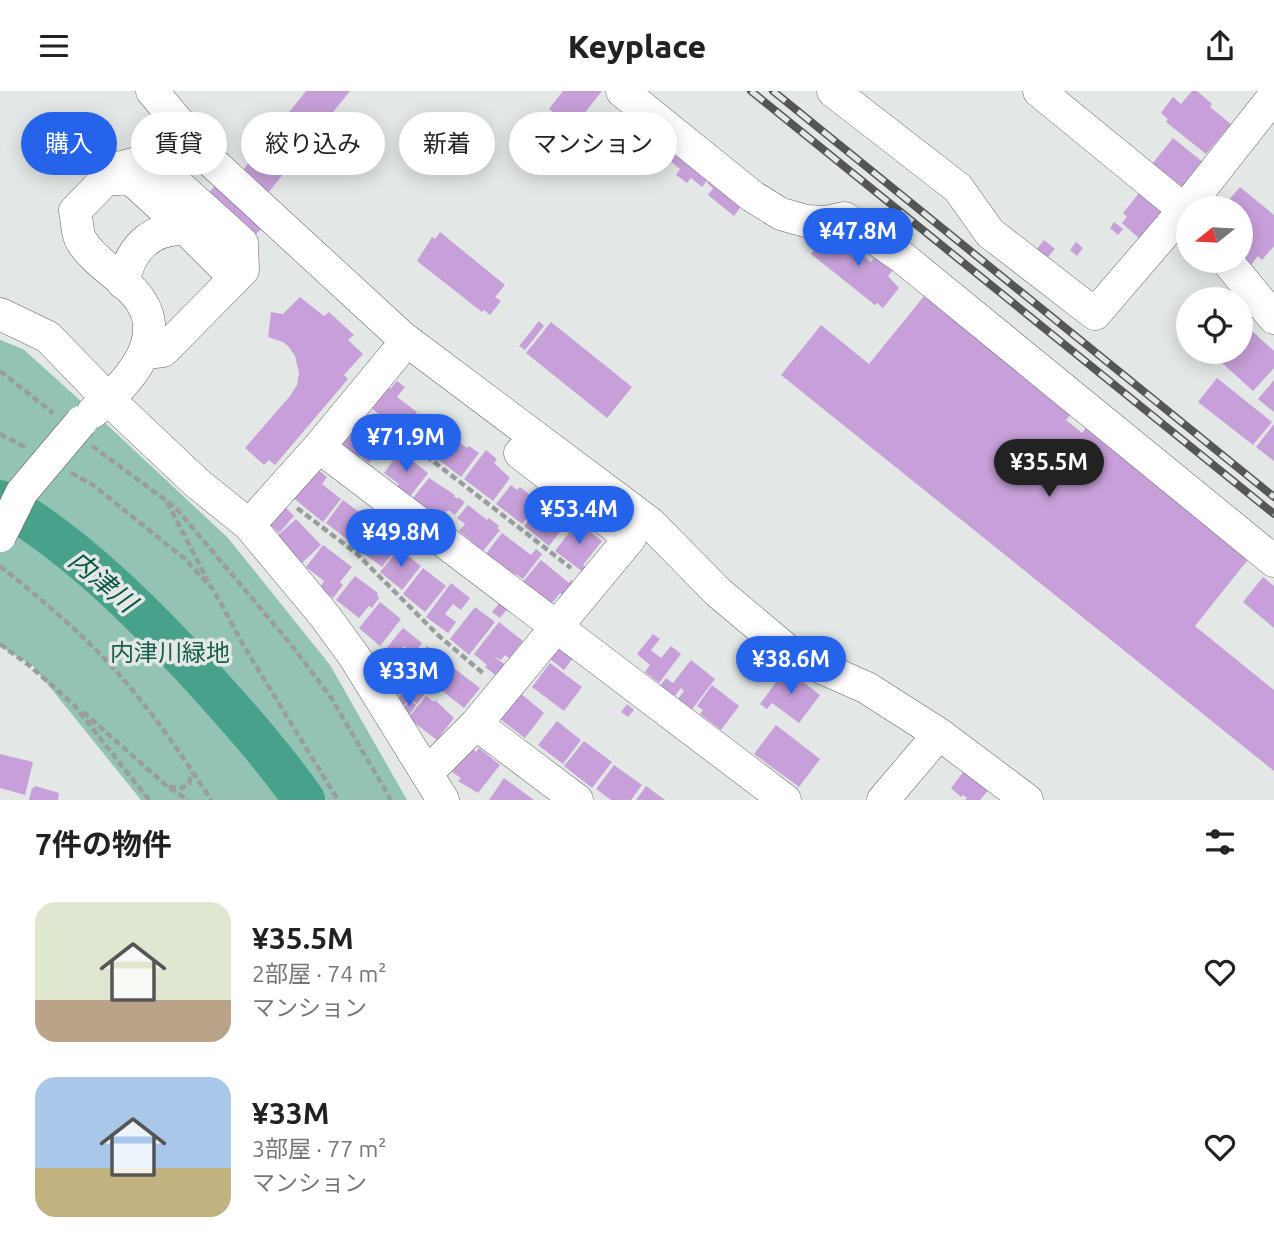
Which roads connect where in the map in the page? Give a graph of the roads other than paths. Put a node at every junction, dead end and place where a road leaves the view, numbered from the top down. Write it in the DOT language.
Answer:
graph roads {
  1 [pos="152,91"];
  2 [pos="622,91"];
  3 [pos="833,91"];
  4 [pos="1039,91"];
  5 [pos="1270,97"];
  6 [pos="106,180"];
  7 [pos="1198,196"];
  8 [pos="1176,202"];
  9 [pos="1176,223"];
  10 [pos="186,229"];
  11 [pos="1237,273"];
  12 [pos="303,275"];
  13 [pos="235,278"];
  14 [pos="123,283"];
  15 [pos="0,314"];
  16 [pos="1274,318"];
  17 [pos="146,353"];
  18 [pos="395,355"];
  19 [pos="108,399"];
  20 [pos="319,447"];
  21 [pos="249,525"];
  22 [pos="0,536"];
  23 [pos="1274,561"];
  24 [pos="555,627"];
  25 [pos="476,724"];
  26 [pos="939,733"];
  27 [pos="427,773"];
  28 [pos="443,800"];
  29 [pos="577,800"];
  30 [pos="785,800"];
  31 [pos="883,800"];
  32 [pos="1027,800"];
  1 -- 26 [label="street"];
  2 -- 23 [label="street"];
  3 -- 9 [label="street"];
  4 -- 8 [label="street"];
  5 -- 7 [label="street"];
  6 -- 10 [label="street"];
  6 -- 13 [label="street"];
  6 -- 14 [label="street"];
  10 -- 13 [label="street"];
  10 -- 14 [label="street"];
  11 -- 16 [label="street"];
  12 -- 18 [label="street"];
  13 -- 17 [label="street"];
  14 -- 17 [label="street"];
  15 -- 19 [label="street"];
  17 -- 19 [label="street"];
  18 -- 20 [label="street"];
  18 -- 24 [label="street"];
  19 -- 21 [label="street"];
  19 -- 22 [label="street, bridge"];
  20 -- 21 [label="street"];
  20 -- 24 [label="street"];
  21 -- 27 [label="street"];
  24 -- 25 [label="street"];
  24 -- 30 [label="street"];
  25 -- 27 [label="street"];
  25 -- 29 [label="street"];
  26 -- 31 [label="street"];
  26 -- 32 [label="street"];
  27 -- 28 [label="street"];
}
